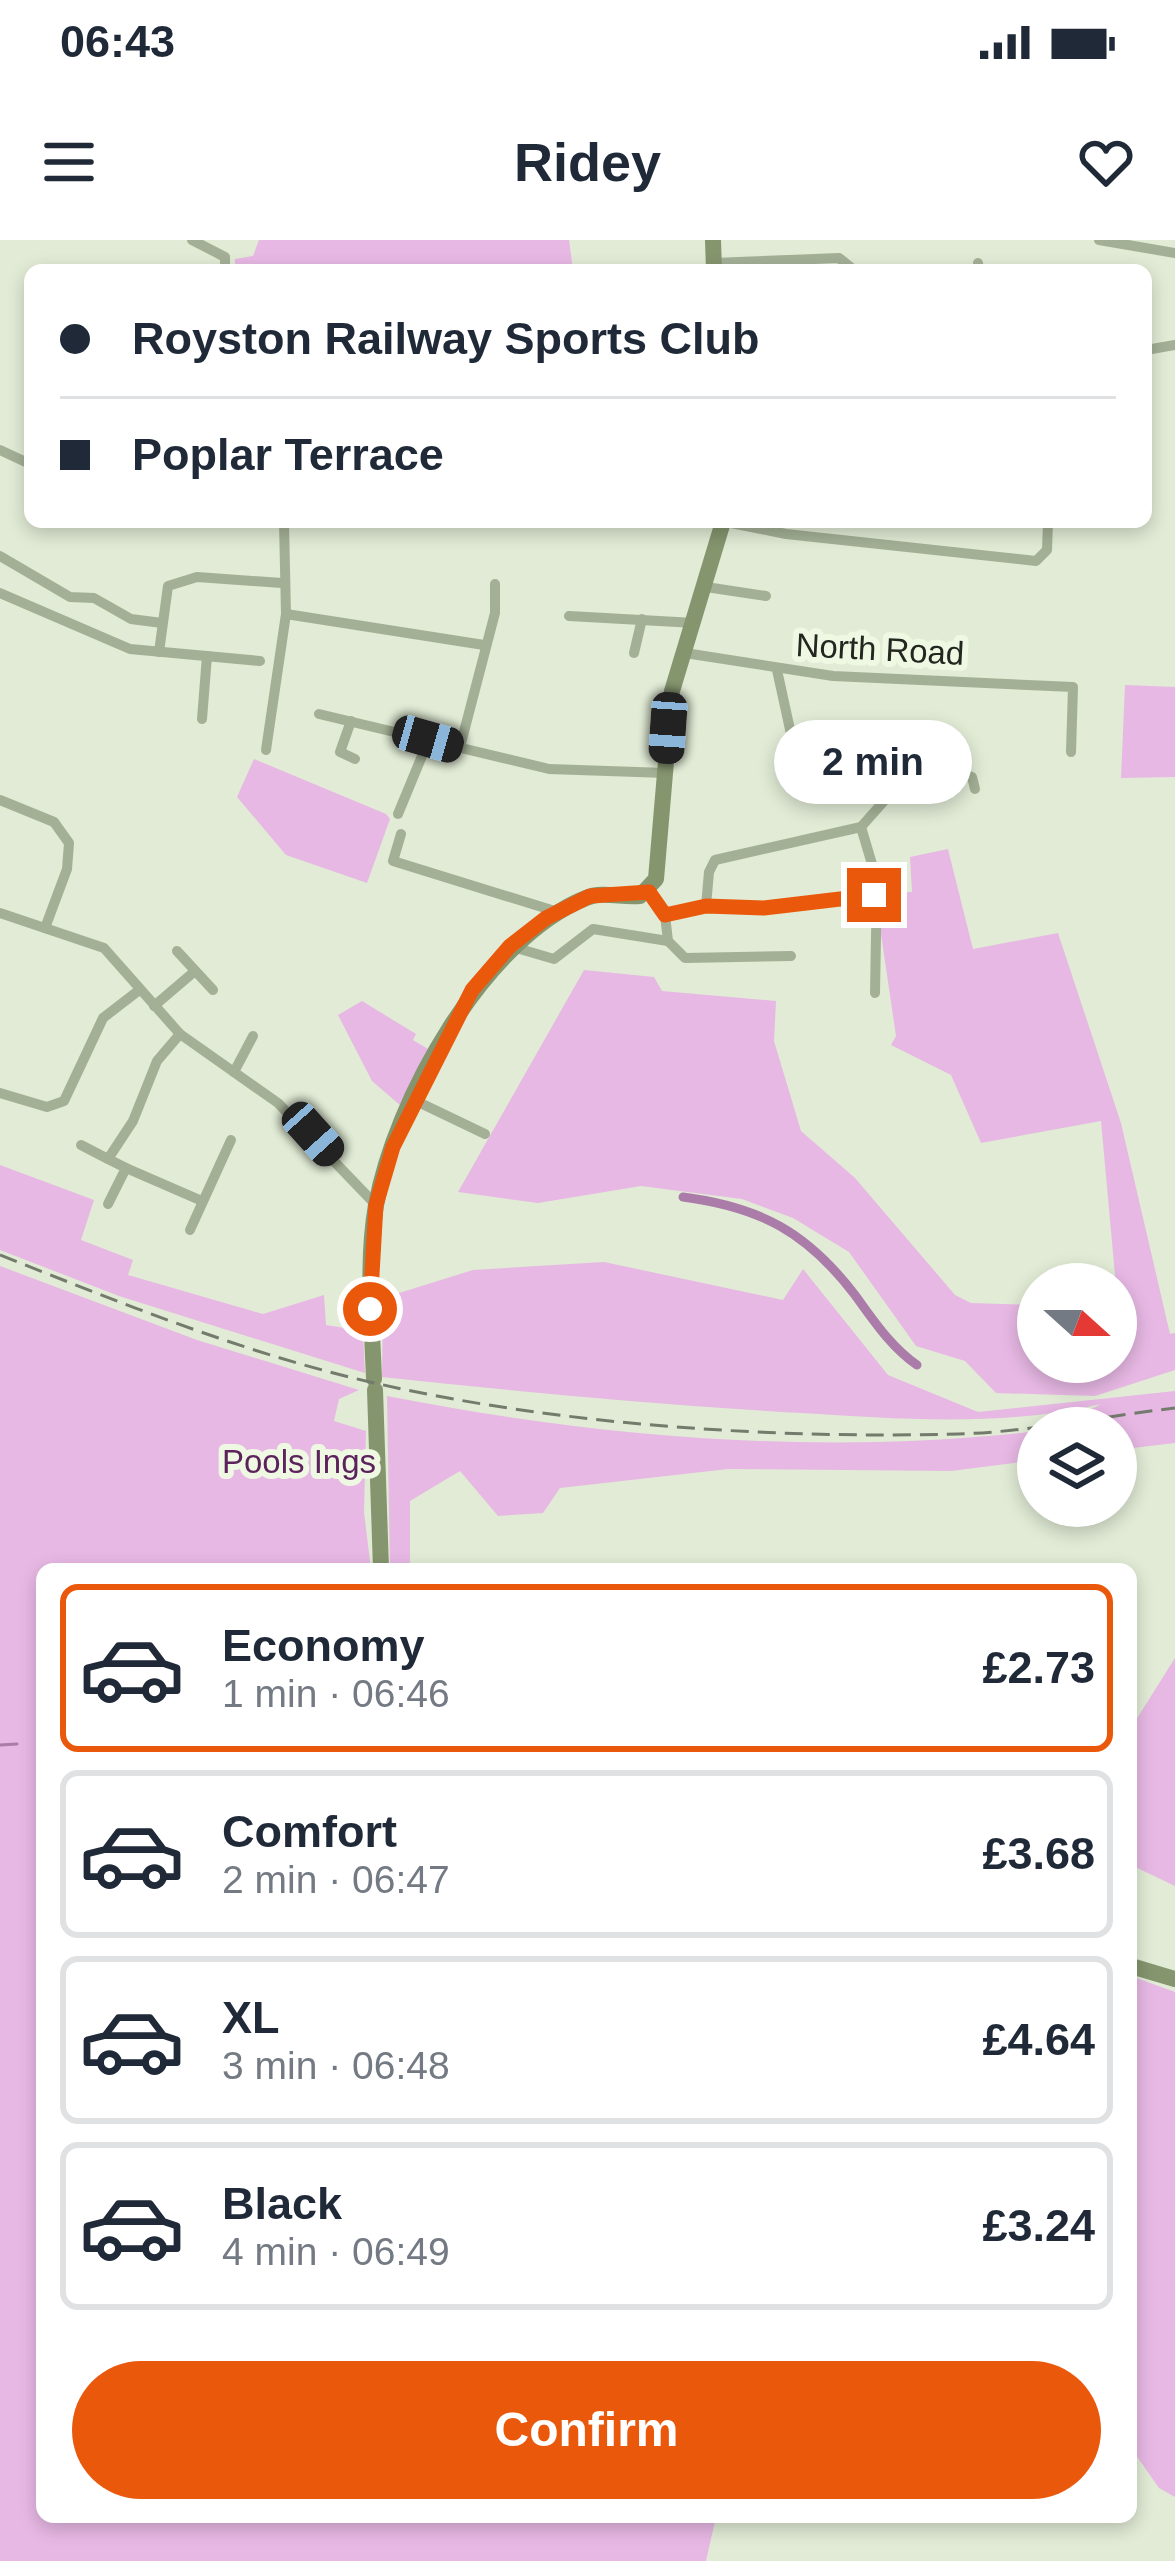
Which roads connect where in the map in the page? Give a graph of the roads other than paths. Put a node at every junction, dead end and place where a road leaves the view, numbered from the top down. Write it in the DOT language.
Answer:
graph roads {
  1 [pos="192,240"];
  2 [pos="1099,240"];
  3 [pos="1175,253"];
  4 [pos="226,264"];
  5 [pos="756,264"];
  6 [pos="846,264"];
  7 [pos="284,528"];
  8 [pos="723,528"];
  9 [pos="756,528"];
  10 [pos="1047,528"];
  11 [pos="0,556"];
  12 [pos="282,583"];
  13 [pos="495,584"];
  14 [pos="706,587"];
  15 [pos="0,593"];
  16 [pos="766,596"];
  17 [pos="286,614"];
  18 [pos="569,616"];
  19 [pos="642,619"];
  20 [pos="162,623"];
  21 [pos="695,623"];
  22 [pos="484,645"];
  23 [pos="159,652"];
  24 [pos="685,652"];
  25 [pos="634,653"];
  26 [pos="207,656"];
  27 [pos="260,661"];
  28 [pos="777,670"];
  29 [pos="319,715"];
  30 [pos="202,719"];
  31 [pos="351,721"];
  32 [pos="428,739"];
  33 [pos="460,748"];
  34 [pos="266,750"];
  35 [pos="1071,752"];
  36 [pos="355,759"];
  37 [pos="666,773"];
  38 [pos="803,789"];
  39 [pos="975,789"];
  40 [pos="0,800"];
  41 [pos="398,814"];
  42 [pos="861,827"];
  43 [pos="401,834"];
  44 [pos="649,892"];
  45 [pos="874,895"];
  46 [pos="706,906"];
  47 [pos="557,912"];
  48 [pos="0,913"];
  49 [pos="665,915"];
  50 [pos="45,928"];
  51 [pos="668,941"];
  52 [pos="510,946"];
  53 [pos="177,951"];
  54 [pos="790,956"];
  55 [pos="195,971"];
  56 [pos="213,990"];
  57 [pos="138,991"];
  58 [pos="875,993"];
  59 [pos="154,1006"];
  60 [pos="180,1034"];
  61 [pos="254,1036"];
  62 [pos="235,1072"];
  63 [pos="0,1093"];
  64 [pos="415,1100"];
  65 [pos="484,1134"];
  66 [pos="231,1140"];
  67 [pos="81,1145"];
  68 [pos="108,1159"];
  69 [pos="126,1168"];
  70 [pos="202,1201"];
  71 [pos="108,1204"];
  72 [pos="376,1205"];
  73 [pos="190,1230"];
  74 [pos="381,1563"];
  75 [pos="1137,1968"];
  76 [pos="1175,1978"];
  1 -- 4 [label="street"];
  2 -- 3 [label="street"];
  5 -- 6 [label="street"];
  7 -- 12 [label="street"];
  8 -- 14 [label="main road"];
  9 -- 10 [label="street"];
  11 -- 20 [label="street"];
  12 -- 17 [label="street"];
  12 -- 20 [label="street"];
  13 -- 22 [label="street"];
  14 -- 16 [label="street"];
  14 -- 21 [label="main road"];
  15 -- 23 [label="street"];
  17 -- 22 [label="street"];
  17 -- 34 [label="street"];
  18 -- 19 [label="street"];
  19 -- 21 [label="street"];
  19 -- 25 [label="street"];
  20 -- 23 [label="street"];
  21 -- 24 [label="main road"];
  22 -- 33 [label="street"];
  23 -- 26 [label="street"];
  24 -- 28 [label="street, North Road"];
  24 -- 37 [label="main road"];
  26 -- 27 [label="street"];
  26 -- 30 [label="street"];
  28 -- 35 [label="street, North Road"];
  28 -- 38 [label="street"];
  29 -- 31 [label="street"];
  31 -- 32 [label="street"];
  31 -- 36 [label="street"];
  32 -- 33 [label="street"];
  32 -- 41 [label="street"];
  33 -- 37 [label="street"];
  37 -- 44 [label="main road"];
  39 -- 42 [label="street"];
  40 -- 50 [label="street"];
  42 -- 45 [label="street"];
  42 -- 46 [label="street"];
  43 -- 47 [label="street"];
  44 -- 47 [label="main road"];
  44 -- 49 [label="street"];
  45 -- 46 [label="street"];
  45 -- 58 [label="street"];
  46 -- 49 [label="street"];
  47 -- 52 [label="main road"];
  48 -- 50 [label="street"];
  49 -- 51 [label="street"];
  50 -- 57 [label="street"];
  51 -- 52 [label="street"];
  51 -- 54 [label="street"];
  52 -- 64 [label="main road"];
  53 -- 55 [label="street"];
  55 -- 56 [label="street"];
  55 -- 59 [label="street"];
  57 -- 59 [label="street"];
  57 -- 63 [label="street"];
  59 -- 60 [label="street"];
  60 -- 62 [label="street"];
  60 -- 68 [label="street"];
  61 -- 62 [label="street"];
  62 -- 72 [label="street"];
  64 -- 65 [label="street"];
  64 -- 72 [label="main road"];
  66 -- 70 [label="street"];
  67 -- 68 [label="street"];
  68 -- 69 [label="street"];
  69 -- 70 [label="street"];
  69 -- 71 [label="street"];
  70 -- 73 [label="street"];
  72 -- 74 [label="main road"];
  75 -- 76 [label="main road"];
}
